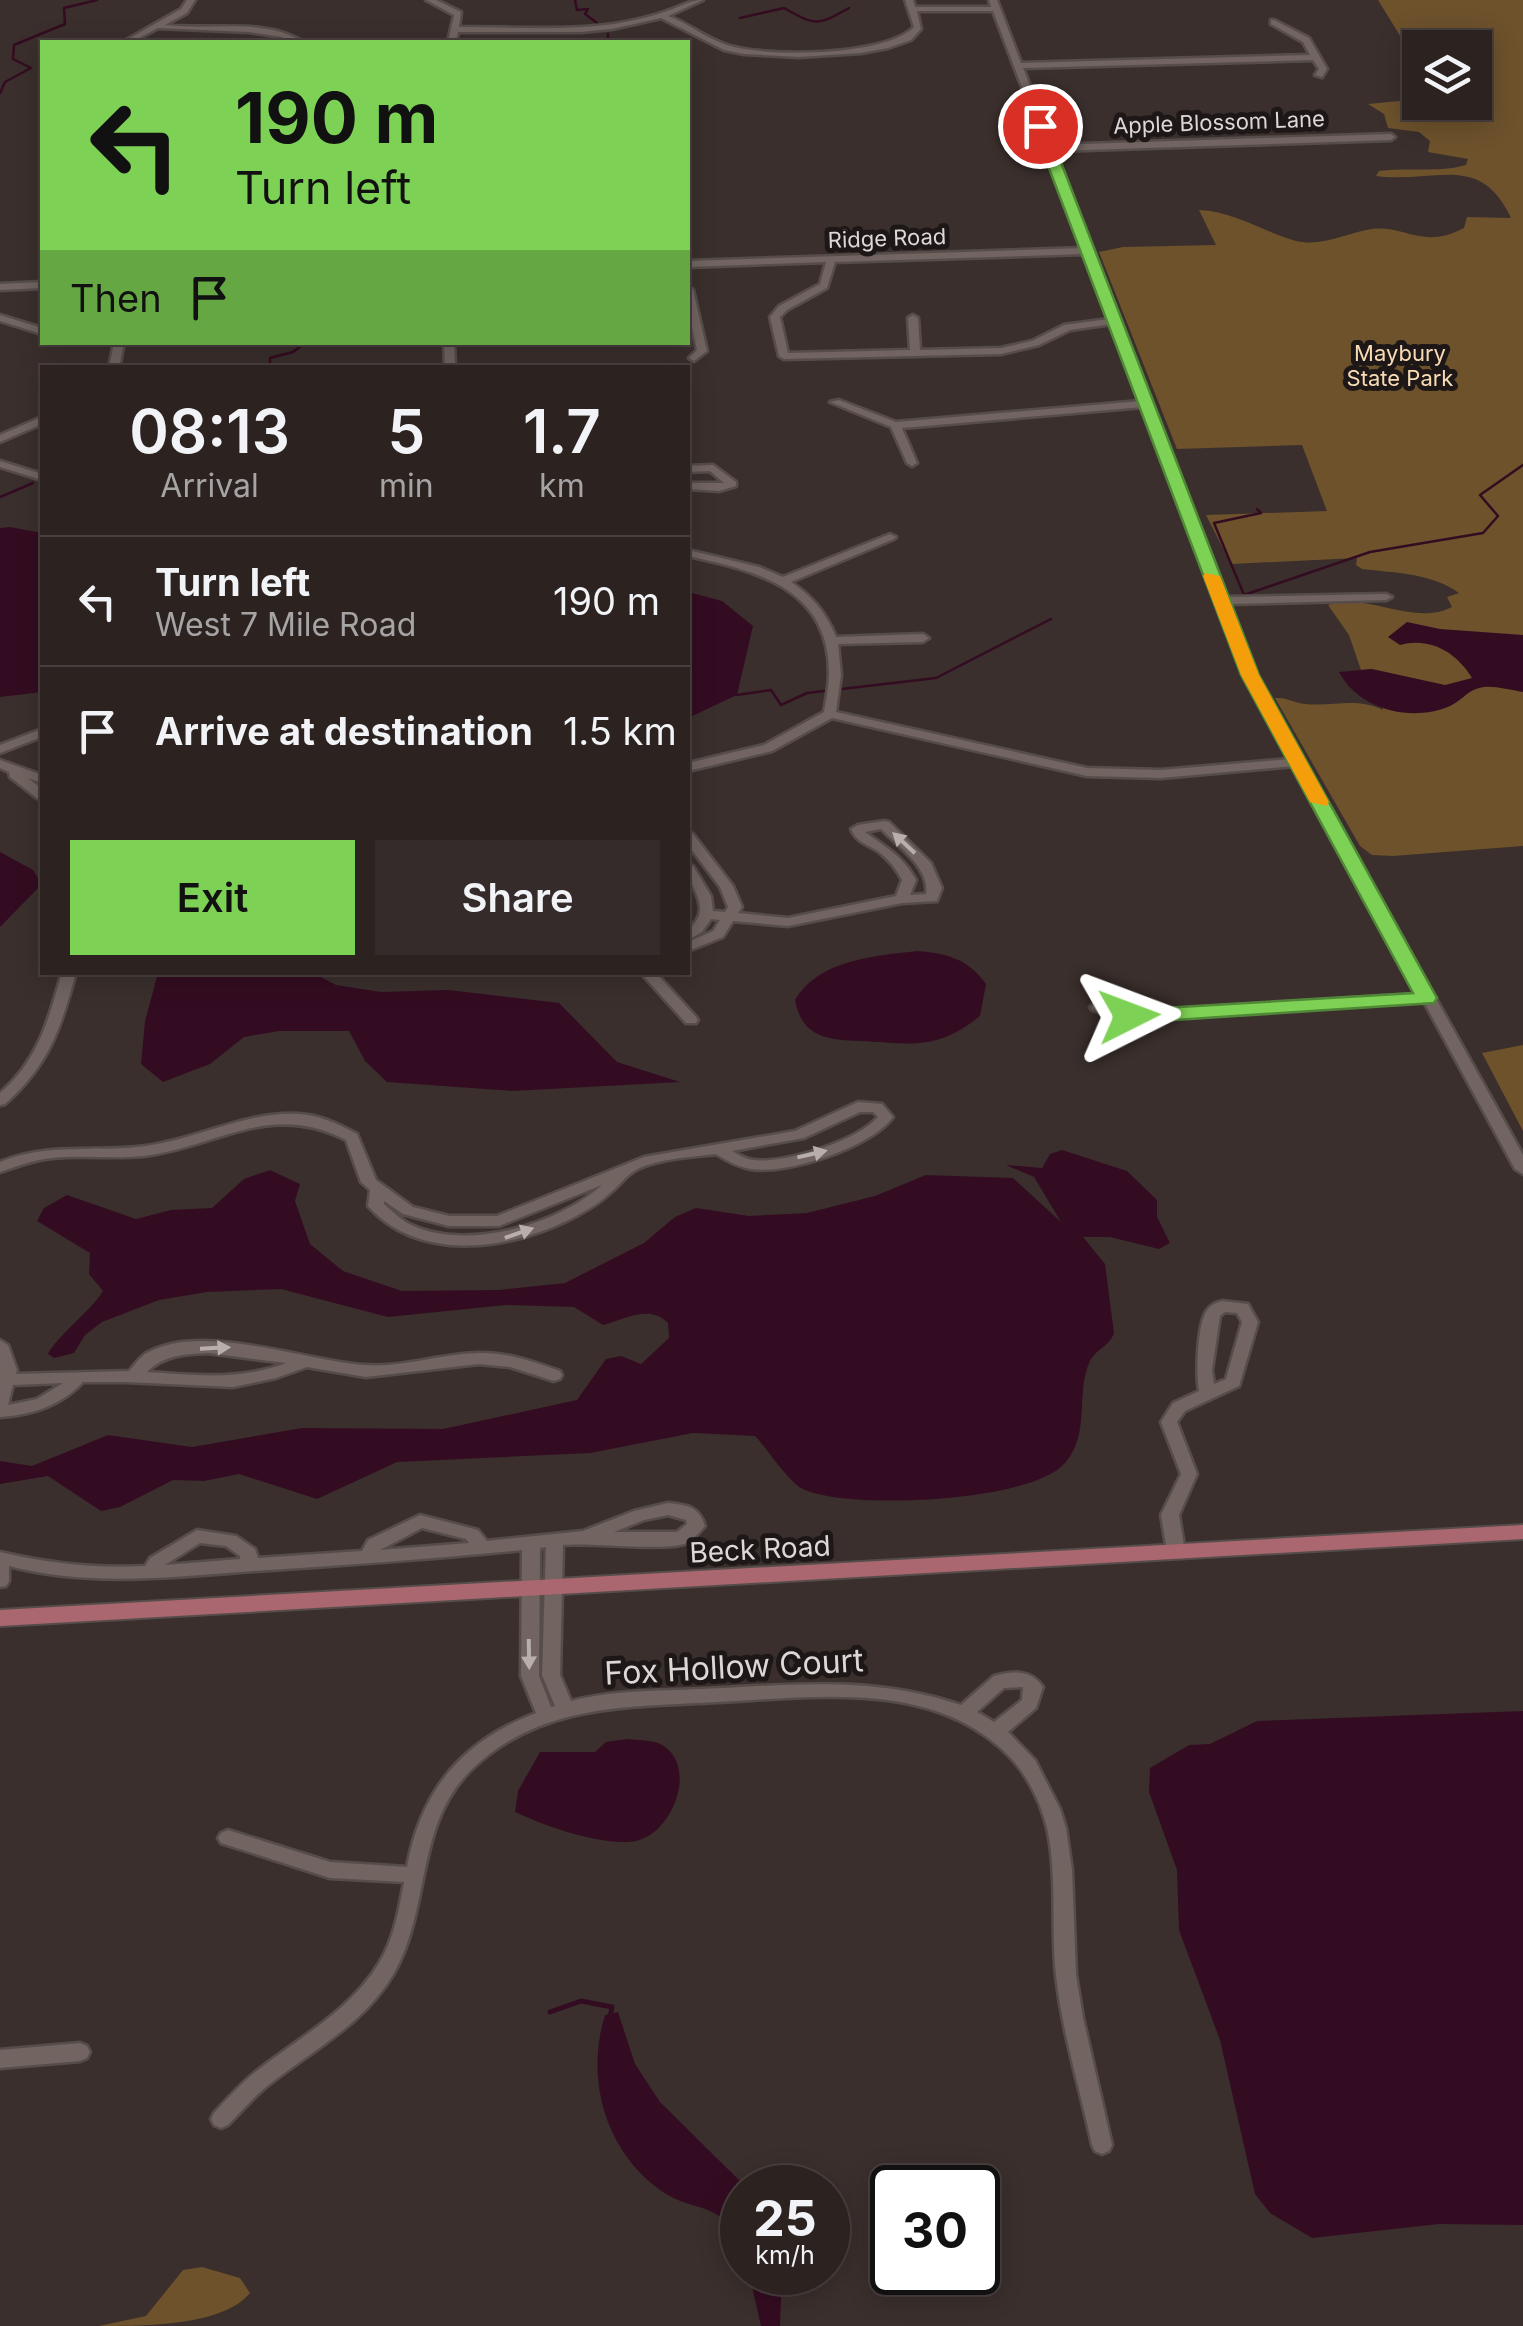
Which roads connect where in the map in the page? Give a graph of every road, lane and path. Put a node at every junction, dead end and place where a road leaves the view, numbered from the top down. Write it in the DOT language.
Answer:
graph roads {
  1 [pos="430,0"];
  2 [pos="699,0"];
  3 [pos="196,2"];
  4 [pos="994,5"];
  5 [pos="912,8"];
  6 [pos="666,18"];
  7 [pos="1274,22"];
  8 [pos="160,25"];
  9 [pos="457,29"];
  10 [pos="130,40"];
  11 [pos="294,40"];
  12 [pos="453,40"];
  13 [pos="1318,57"];
  14 [pos="1020,68"];
  15 [pos="1320,75"];
  16 [pos="1390,136"];
  17 [pos="1048,148"];
  18 [pos="1088,251"];
  19 [pos="814,260"];
  20 [pos="831,260"];
  21 [pos="690,264"];
  22 [pos="40,285"];
  23 [pos="0,286"];
  24 [pos="809,293"];
  25 [pos="690,299"];
  26 [pos="0,318"];
  27 [pos="913,318"];
  28 [pos="1116,325"];
  29 [pos="40,330"];
  30 [pos="915,350"];
  31 [pos="694,358"];
  32 [pos="836,402"];
  33 [pos="1147,407"];
  34 [pos="40,421"];
  35 [pos="896,425"];
  36 [pos="0,438"];
  37 [pos="912,463"];
  38 [pos="0,464"];
  39 [pos="690,469"];
  40 [pos="40,476"];
  41 [pos="690,486"];
  42 [pos="890,537"];
  43 [pos="690,553"];
  44 [pos="787,580"];
  45 [pos="1386,597"];
  46 [pos="1220,601"];
  47 [pos="923,638"];
  48 [pos="830,642"];
  49 [pos="830,710"];
  50 [pos="40,734"];
  51 [pos="0,749"];
  52 [pos="1295,757"];
  53 [pos="4,766"];
  54 [pos="690,768"];
  55 [pos="40,778"];
  56 [pos="40,793"];
  57 [pos="690,840"];
  58 [pos="706,861"];
  59 [pos="690,867"];
  60 [pos="690,871"];
  61 [pos="902,899"];
  62 [pos="709,915"];
  63 [pos="731,919"];
  64 [pos="690,935"];
  65 [pos="690,946"];
  66 [pos="68,975"];
  67 [pos="650,975"];
  68 [pos="1427,998"];
  69 [pos="1097,1007"];
  70 [pos="691,1020"];
  71 [pos="0,1102"];
  72 [pos="720,1150"];
  73 [pos="0,1168"];
  74 [pos="1523,1169"];
  75 [pos="627,1170"];
  76 [pos="378,1192"];
  77 [pos="476,1222"];
  78 [pos="477,1240"];
  79 [pos="0,1345"];
  80 [pos="302,1363"];
  81 [pos="554,1375"];
  82 [pos="133,1376"];
  83 [pos="77,1378"];
  84 [pos="8,1380"];
  85 [pos="1207,1393"];
  86 [pos="0,1408"];
  87 [pos="1523,1532"];
  88 [pos="585,1537"];
  89 [pos="556,1540"];
  90 [pos="531,1542"];
  91 [pos="482,1548"];
  92 [pos="1176,1552"];
  93 [pos="367,1558"];
  94 [pos="0,1562"];
  95 [pos="249,1564"];
  96 [pos="151,1572"];
  97 [pos="0,1581"];
  98 [pos="553,1589"];
  99 [pos="530,1590"];
  100 [pos="0,1618"];
  101 [pos="555,1712"];
  102 [pos="964,1714"];
  103 [pos="994,1733"];
  104 [pos="228,1838"];
  105 [pos="416,1875"];
  106 [pos="80,2052"];
  107 [pos="0,2059"];
  108 [pos="221,2119"];
  109 [pos="1102,2145"];
  1 -- 9 [label="street"];
  2 -- 6 [label="street"];
  3 -- 8 [label="street"];
  4 -- 5 [label="street"];
  4 -- 14 [label="street"];
  5 -- 6 [label="street"];
  6 -- 9 [label="street"];
  7 -- 13 [label="street"];
  8 -- 10 [label="street"];
  8 -- 11 [label="street"];
  9 -- 12 [label="street"];
  13 -- 14 [label="street"];
  13 -- 15 [label="street"];
  14 -- 17 [label="street"];
  16 -- 17 [label="street, Apple Blossom Lane"];
  17 -- 18 [label="street"];
  18 -- 20 [label="street, Ridge Road"];
  18 -- 28 [label="street"];
  19 -- 20 [label="street, Ridge Road"];
  19 -- 21 [label="street, Ridge Road"];
  19 -- 24 [label="street"];
  20 -- 24 [label="street"];
  22 -- 23 [label="street"];
  24 -- 30 [label="street"];
  25 -- 31 [label="street"];
  26 -- 29 [label="street"];
  27 -- 30 [label="street"];
  28 -- 30 [label="street"];
  28 -- 33 [label="street"];
  32 -- 35 [label="street"];
  33 -- 35 [label="street"];
  33 -- 46 [label="street"];
  34 -- 36 [label="street"];
  35 -- 37 [label="street"];
  38 -- 40 [label="street"];
  39 -- 41 [label="street"];
  42 -- 44 [label="street"];
  43 -- 44 [label="street"];
  44 -- 48 [label="street"];
  45 -- 46 [label="street"];
  46 -- 52 [label="street"];
  47 -- 48 [label="street"];
  48 -- 49 [label="street"];
  49 -- 52 [label="street"];
  49 -- 54 [label="street"];
  50 -- 51 [label="street"];
  52 -- 68 [label="street"];
  53 -- 55 [label="street"];
  53 -- 56 [label="street"];
  57 -- 58 [label="street"];
  58 -- 59 [label="street"];
  58 -- 63 [label="street"];
  60 -- 62 [label="street"];
  61 -- 61 [label="street, one-way"];
  61 -- 63 [label="street"];
  62 -- 63 [label="street"];
  62 -- 64 [label="street"];
  63 -- 65 [label="street"];
  66 -- 71 [label="street"];
  67 -- 70 [label="street"];
  68 -- 69 [label="street"];
  68 -- 74 [label="street"];
  72 -- 72 [label="street, one-way"];
  72 -- 75 [label="street"];
  73 -- 76 [label="street"];
  75 -- 77 [label="street"];
  78 -- 75 [label="street, one-way"];
  76 -- 77 [label="street"];
  76 -- 78 [label="street"];
  77 -- 78 [label="street"];
  79 -- 84 [label="street"];
  80 -- 81 [label="street"];
  80 -- 82 [label="street"];
  82 -- 80 [label="street, one-way"];
  82 -- 83 [label="street"];
  83 -- 84 [label="street"];
  83 -- 86 [label="street"];
  84 -- 86 [label="street"];
  85 -- 85 [label="street"];
  85 -- 92 [label="street"];
  87 -- 92 [label="main road, Beck Road"];
  88 -- 88 [label="street"];
  88 -- 89 [label="street"];
  89 -- 90 [label="street"];
  89 -- 98 [label="street"];
  90 -- 91 [label="street"];
  90 -- 99 [label="street"];
  91 -- 93 [label="street"];
  91 -- 93 [label="street"];
  92 -- 98 [label="main road, Beck Road"];
  93 -- 95 [label="street"];
  94 -- 96 [label="street"];
  94 -- 97 [label="street"];
  95 -- 96 [label="street"];
  95 -- 96 [label="street"];
  98 -- 99 [label="main road, Beck Road"];
  98 -- 101 [label="street"];
  99 -- 100 [label="main road, Beck Road"];
  99 -- 101 [label="street, one-way"];
  101 -- 102 [label="street, Fox Hollow Court"];
  101 -- 105 [label="street, Fox Hollow Court"];
  102 -- 103 [label="street, Fox Hollow Court"];
  102 -- 103 [label="street"];
  103 -- 109 [label="street, Fox Hollow Court"];
  104 -- 105 [label="street"];
  105 -- 108 [label="street, Fox Hollow Court"];
  106 -- 107 [label="street"];
}
